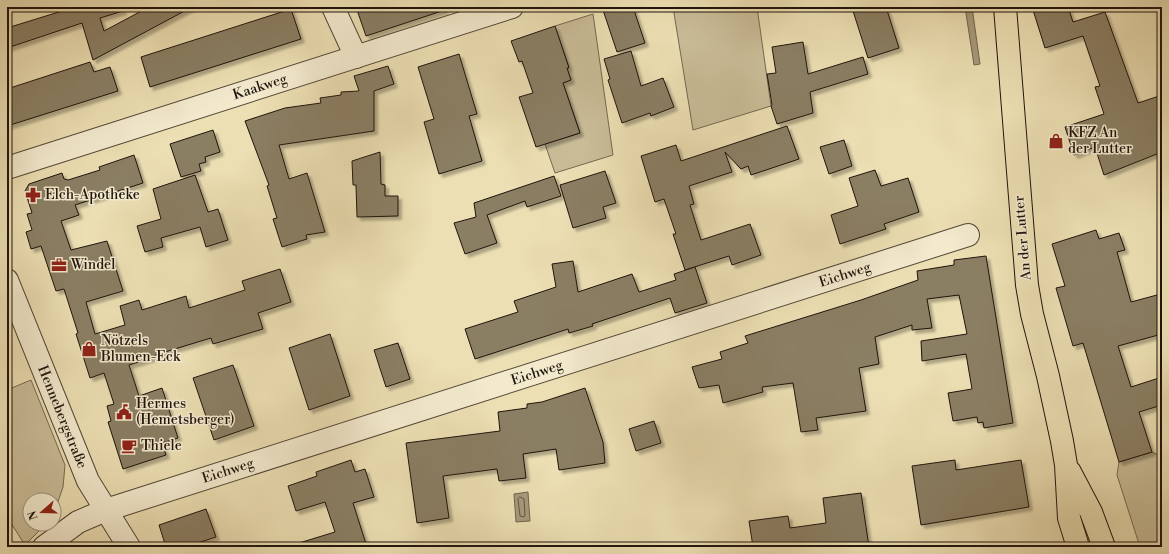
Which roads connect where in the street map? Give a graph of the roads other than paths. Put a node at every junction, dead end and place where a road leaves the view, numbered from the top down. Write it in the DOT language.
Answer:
graph roads {
  1 [pos="333,7"];
  2 [pos="512,7"];
  3 [pos="1005,7"];
  4 [pos="356,57"];
  5 [pos="7,168"];
  6 [pos="968,236"];
  7 [pos="7,280"];
  8 [pos="1066,465"];
  9 [pos="106,510"];
  10 [pos="44,547"];
  11 [pos="129,547"];
  12 [pos="1078,547"];
  13 [pos="1104,547"];
  1 -- 4 [label="street"];
  2 -- 4 [label="street, Kaakweg"];
  3 -- 8 [label="main road, An der Lutter"];
  4 -- 5 [label="street, Kaakweg"];
  6 -- 9 [label="street, Eichweg"];
  7 -- 9 [label="street, Hennebergstraße"];
  8 -- 12 [label="main road, An der Lutter"];
  8 -- 13 [label="main road, An der Lutter"];
  9 -- 10 [label="street, Eichweg"];
  9 -- 11 [label="street, Hennebergstraße"];
}
